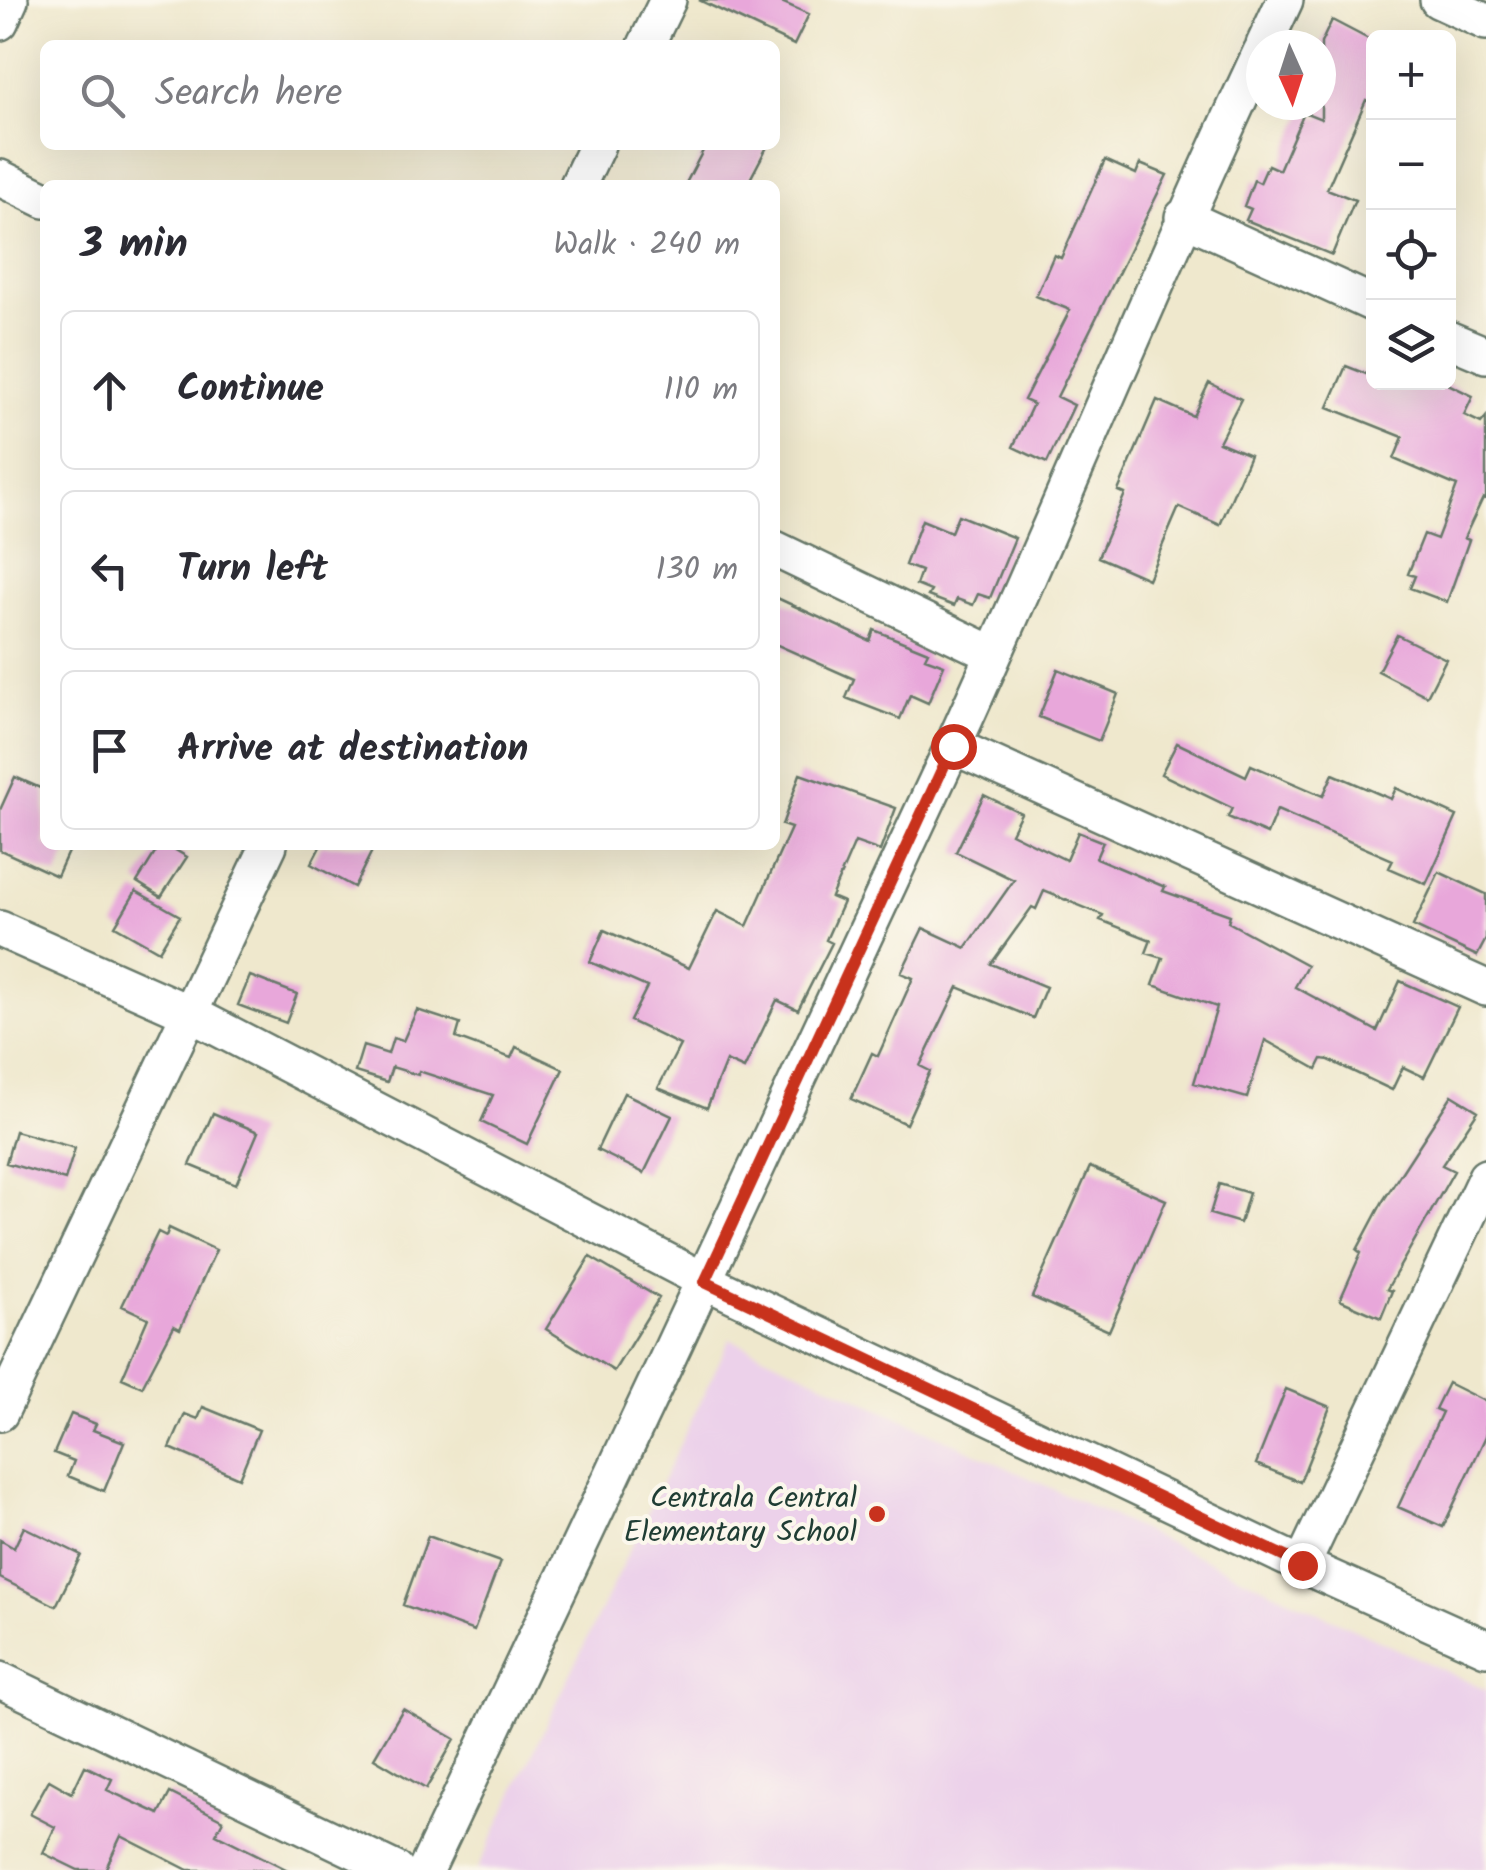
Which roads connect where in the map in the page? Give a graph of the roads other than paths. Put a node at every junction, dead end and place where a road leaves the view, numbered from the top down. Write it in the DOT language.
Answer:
graph roads {
  1 [pos="10,0"];
  2 [pos="668,0"];
  3 [pos="1285,0"];
  4 [pos="1438,0"];
  5 [pos="0,22"];
  6 [pos="1486,22"];
  7 [pos="1271,30"];
  8 [pos="648,40"];
  9 [pos="1246,82"];
  10 [pos="595,150"];
  11 [pos="0,178"];
  12 [pos="580,180"];
  13 [pos="40,198"];
  14 [pos="1183,217"];
  15 [pos="1366,300"];
  16 [pos="1456,342"];
  17 [pos="1486,356"];
  18 [pos="780,551"];
  19 [pos="994,654"];
  20 [pos="953,746"];
  21 [pos="267,850"];
  22 [pos="0,929"];
  23 [pos="1486,988"];
  24 [pos="191,1014"];
  25 [pos="1486,1177"];
  26 [pos="705,1282"];
  27 [pos="0,1413"];
  28 [pos="1302,1565"];
  29 [pos="1486,1648"];
  30 [pos="0,1680"];
  31 [pos="396,1870"];
  32 [pos="426,1870"];
  1 -- 5 [label="street"];
  2 -- 8 [label="street"];
  3 -- 7 [label="street"];
  4 -- 6 [label="street"];
  9 -- 14 [label="street"];
  10 -- 12 [label="street"];
  11 -- 13 [label="street"];
  14 -- 15 [label="street"];
  14 -- 19 [label="street"];
  16 -- 17 [label="street"];
  18 -- 19 [label="street"];
  19 -- 20 [label="street"];
  20 -- 23 [label="street"];
  20 -- 26 [label="street"];
  21 -- 24 [label="street"];
  22 -- 24 [label="street"];
  24 -- 26 [label="street"];
  24 -- 27 [label="street"];
  25 -- 28 [label="street"];
  26 -- 28 [label="street"];
  26 -- 32 [label="street"];
  28 -- 29 [label="street"];
  30 -- 31 [label="street"];
}
